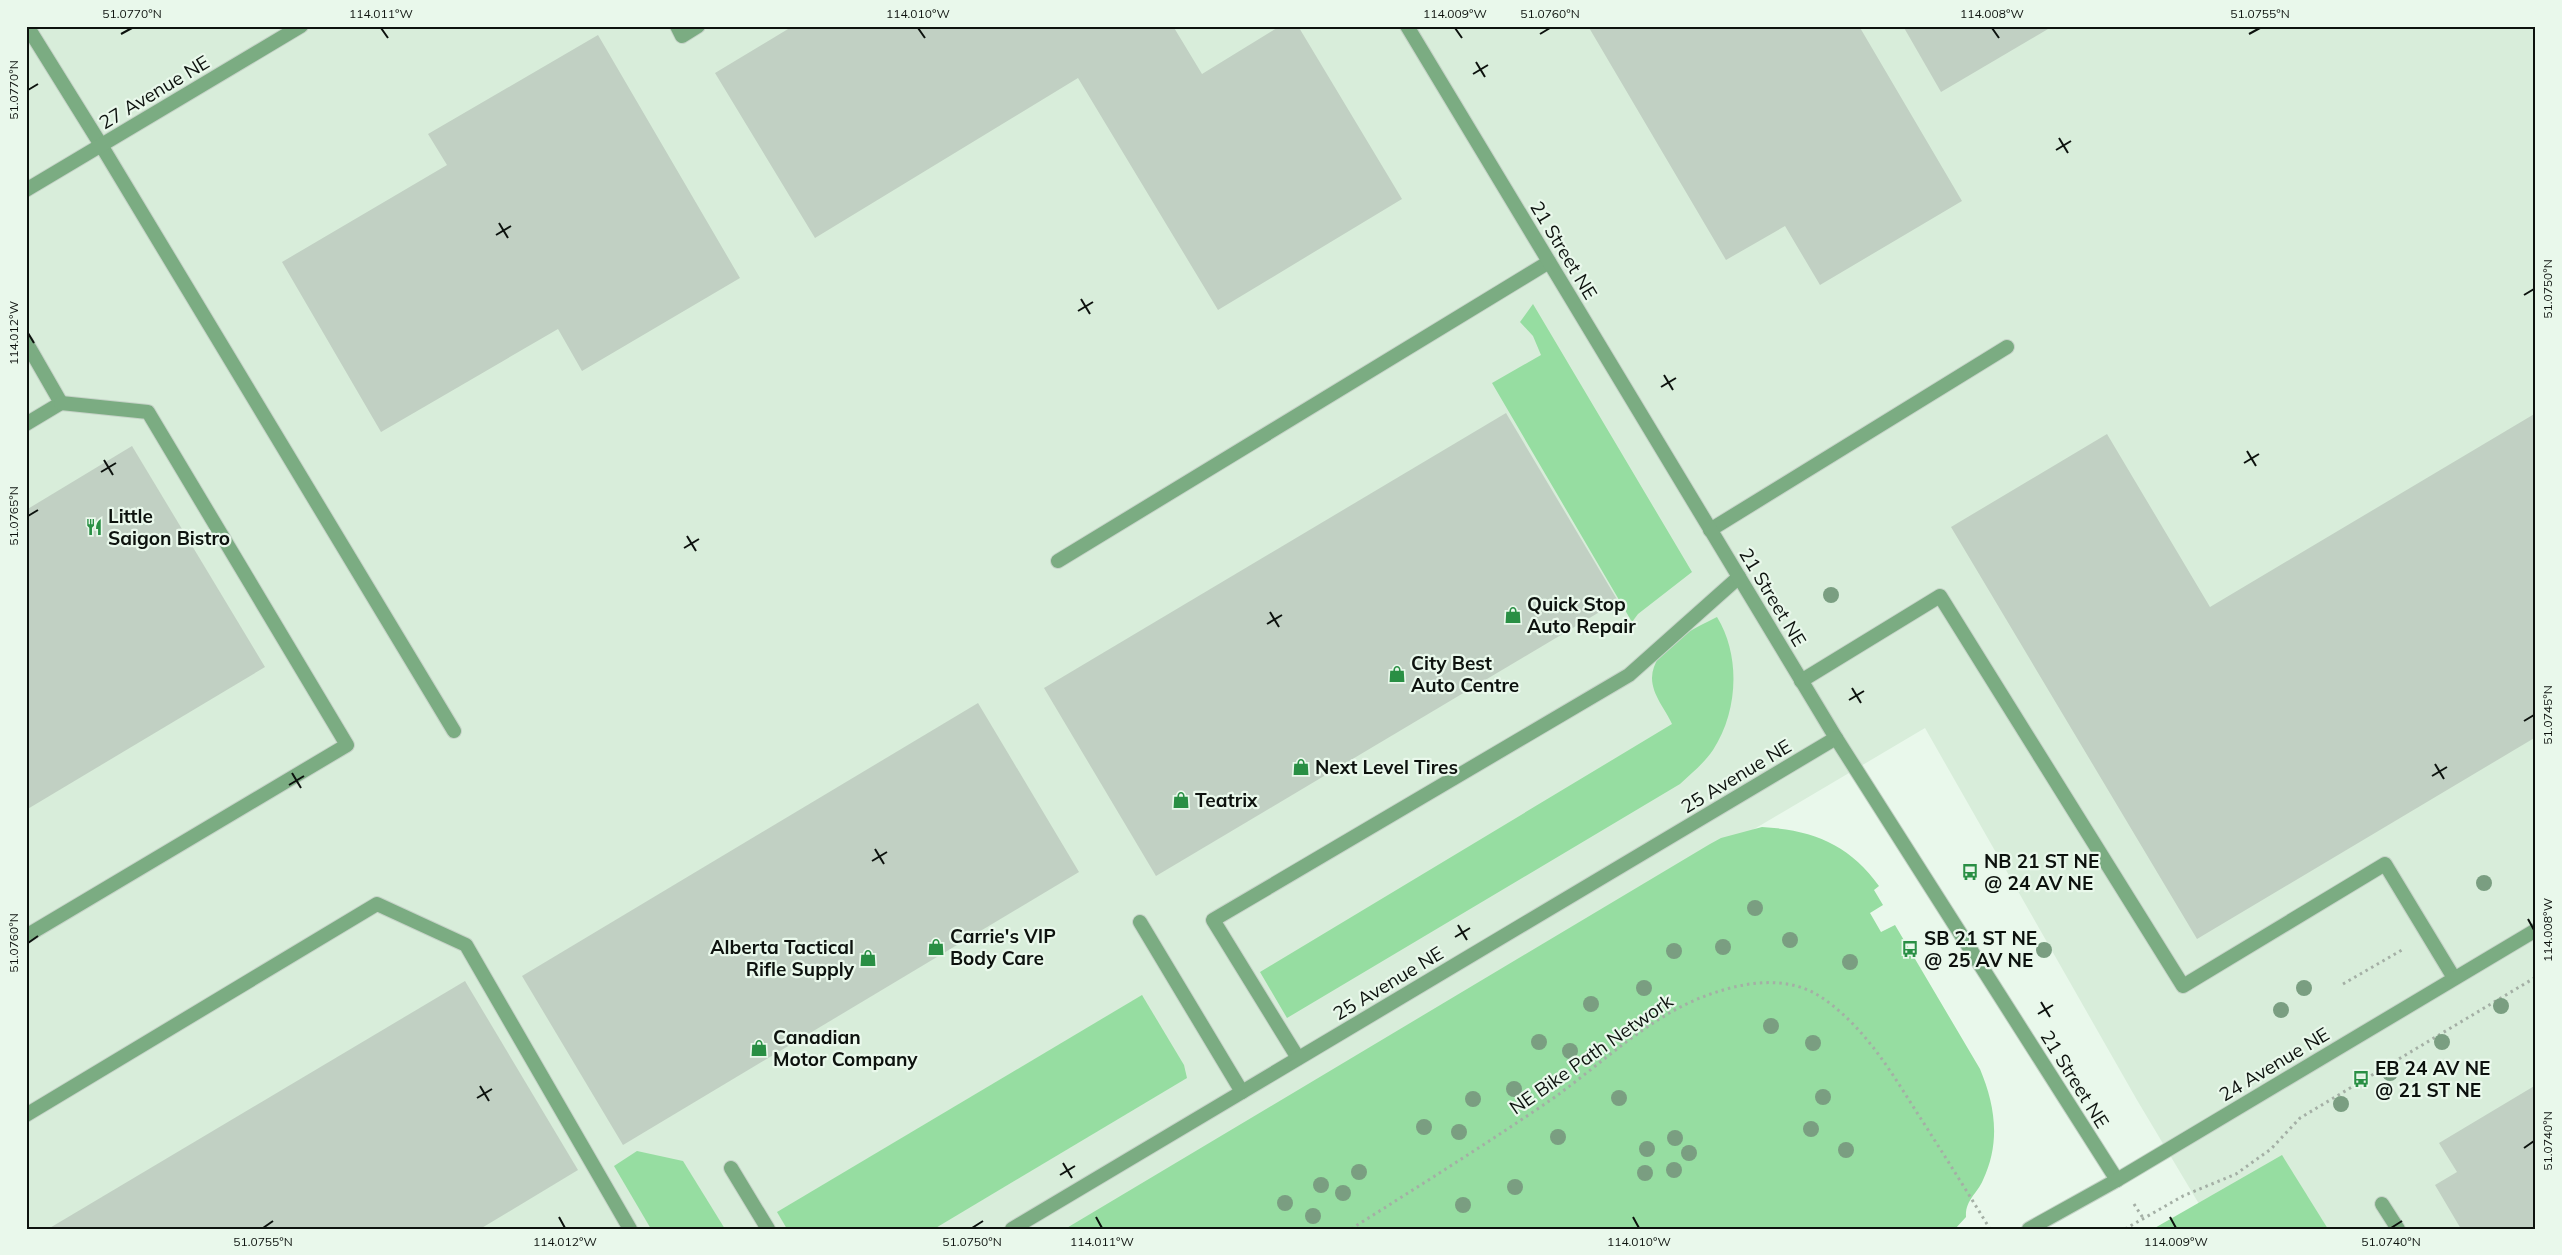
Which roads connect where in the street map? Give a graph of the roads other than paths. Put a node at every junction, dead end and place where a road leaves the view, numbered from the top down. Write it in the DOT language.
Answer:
graph roads {
  1 [pos="28,26"];
  2 [pos="301,26"];
  3 [pos="677,26"];
  4 [pos="698,26"];
  5 [pos="1407,26"];
  6 [pos="100,145"];
  7 [pos="26,190"];
  8 [pos="1549,262"];
  9 [pos="26,342"];
  10 [pos="2007,347"];
  11 [pos="61,403"];
  12 [pos="26,424"];
  13 [pos="1710,530"];
  14 [pos="1058,561"];
  15 [pos="1739,577"];
  16 [pos="1801,681"];
  17 [pos="454,731"];
  18 [pos="1836,738"];
  19 [pos="1140,922"];
  20 [pos="2536,930"];
  21 [pos="26,936"];
  22 [pos="2454,978"];
  23 [pos="1298,1058"];
  24 [pos="1242,1092"];
  25 [pos="26,1116"];
  26 [pos="731,1168"];
  27 [pos="2117,1180"];
  28 [pos="2382,1204"];
  29 [pos="630,1229"];
  30 [pos="768,1229"];
  31 [pos="1012,1229"];
  32 [pos="2029,1229"];
  33 [pos="2398,1229"];
  1 -- 6 [label="street"];
  2 -- 6 [label="street, 27 Avenue NE"];
  3 -- 4 [label="street"];
  5 -- 8 [label="street, 21 Street NE"];
  6 -- 7 [label="street, 27 Avenue NE"];
  6 -- 17 [label="street"];
  8 -- 13 [label="street, 21 Street NE"];
  8 -- 14 [label="street"];
  9 -- 11 [label="street"];
  10 -- 13 [label="street"];
  11 -- 12 [label="street"];
  11 -- 21 [label="street"];
  13 -- 15 [label="street, 21 Street NE"];
  15 -- 16 [label="street, 21 Street NE"];
  15 -- 23 [label="street"];
  16 -- 18 [label="street, 21 Street NE"];
  16 -- 22 [label="street"];
  18 -- 23 [label="street, 25 Avenue NE"];
  18 -- 27 [label="street, 21 Street NE"];
  19 -- 24 [label="street"];
  20 -- 22 [label="street, 24 Avenue NE"];
  22 -- 27 [label="street, 24 Avenue NE"];
  23 -- 24 [label="street, 25 Avenue NE"];
  24 -- 31 [label="street, 25 Avenue NE"];
  25 -- 29 [label="street"];
  26 -- 30 [label="street"];
  27 -- 32 [label="street, 24 Avenue NE"];
  28 -- 33 [label="street"];
}
